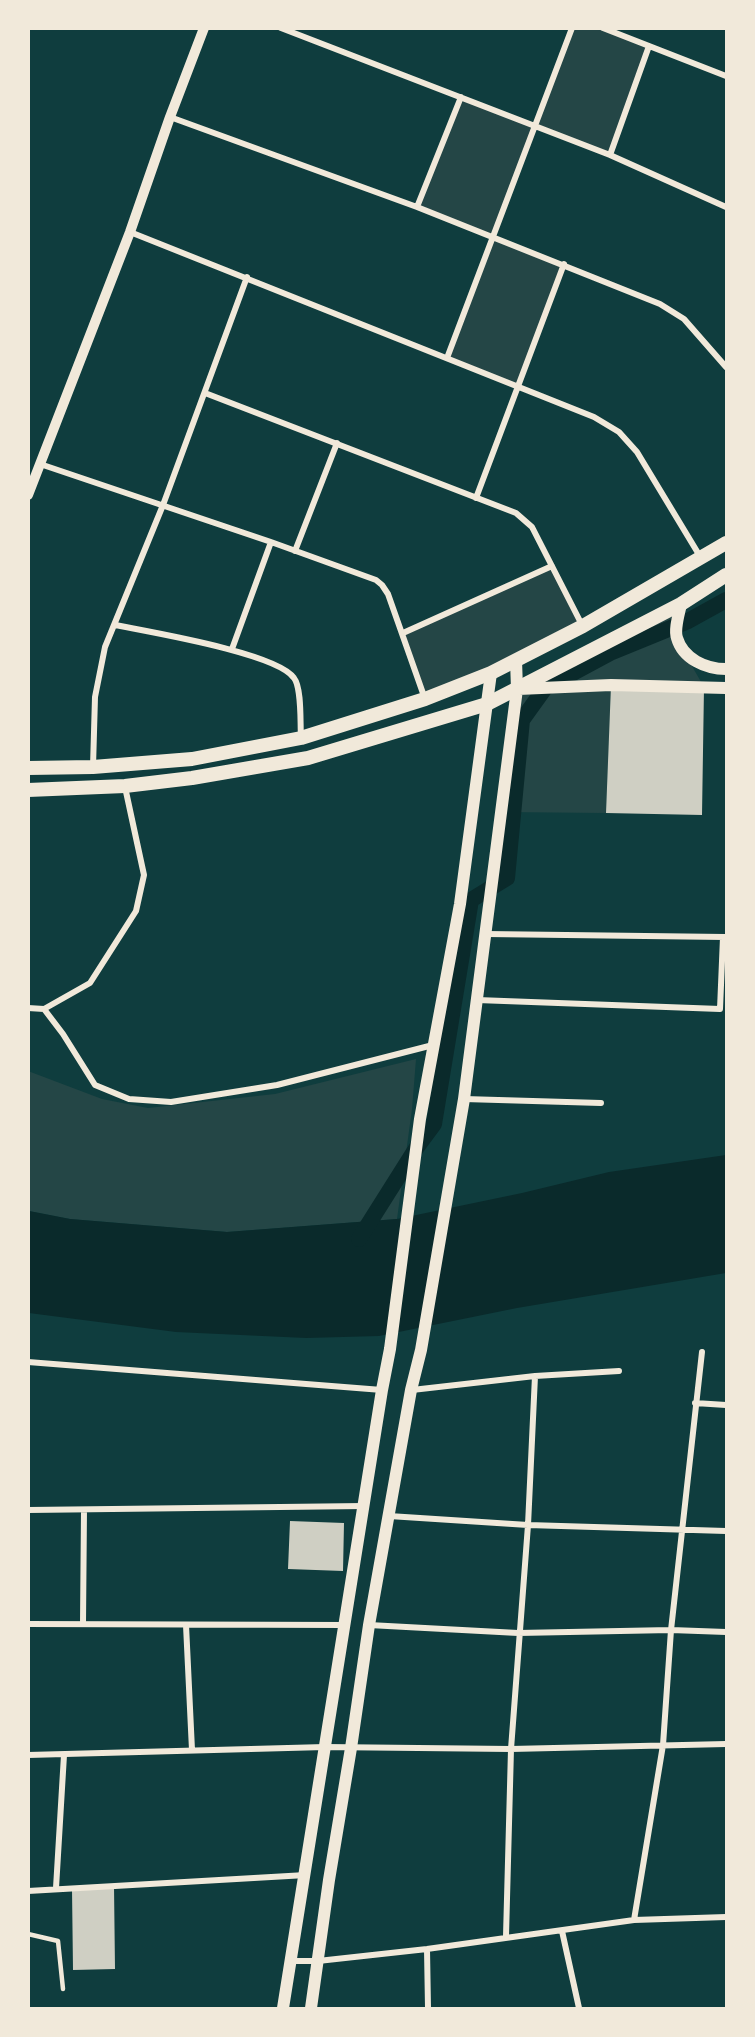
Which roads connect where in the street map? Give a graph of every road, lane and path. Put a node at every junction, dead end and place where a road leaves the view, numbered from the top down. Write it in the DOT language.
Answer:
graph roads {
  1 [pos="204,28"];
  2 [pos="281,28"];
  3 [pos="572,28"];
  4 [pos="603,28"];
  5 [pos="649,46"];
  6 [pos="726,76"];
  7 [pos="461,97"];
  8 [pos="170,117"];
  9 [pos="535,126"];
  10 [pos="610,155"];
  11 [pos="417,207"];
  12 [pos="726,207"];
  13 [pos="130,231"];
  14 [pos="493,237"];
  15 [pos="564,264"];
  16 [pos="247,277"];
  17 [pos="447,358"];
  18 [pos="726,367"];
  19 [pos="516,386"];
  20 [pos="205,393"];
  21 [pos="336,443"];
  22 [pos="40,464"];
  23 [pos="28,495"];
  24 [pos="476,498"];
  25 [pos="163,505"];
  26 [pos="271,542"];
  27 [pos="726,543"];
  28 [pos="295,551"];
  29 [pos="702,559"];
  30 [pos="552,566"];
  31 [pos="726,575"];
  32 [pos="681,604"];
  33 [pos="115,625"];
  34 [pos="583,626"];
  35 [pos="403,633"];
  36 [pos="232,649"];
  37 [pos="516,660"];
  38 [pos="723,669"];
  39 [pos="491,673"];
  40 [pos="726,688"];
  41 [pos="517,689"];
  42 [pos="425,699"];
  43 [pos="487,704"];
  44 [pos="301,738"];
  45 [pos="93,767"];
  46 [pos="28,768"];
  47 [pos="125,786"];
  48 [pos="28,790"];
  49 [pos="485,934"];
  50 [pos="725,937"];
  51 [pos="477,1000"];
  52 [pos="28,1008"];
  53 [pos="44,1009"];
  54 [pos="433,1045"];
  55 [pos="464,1099"];
  56 [pos="602,1103"];
  57 [pos="702,1352"];
  58 [pos="28,1362"];
  59 [pos="619,1371"];
  60 [pos="535,1376"];
  61 [pos="382,1390"];
  62 [pos="411,1390"];
  63 [pos="695,1403"];
  64 [pos="726,1405"];
  65 [pos="364,1506"];
  66 [pos="28,1510"];
  67 [pos="84,1510"];
  68 [pos="388,1515"];
  69 [pos="528,1526"];
  70 [pos="684,1529"];
  71 [pos="726,1532"];
  72 [pos="82,1623"];
  73 [pos="28,1624"];
  74 [pos="186,1625"];
  75 [pos="345,1625"];
  76 [pos="369,1625"];
  77 [pos="671,1630"];
  78 [pos="726,1632"];
  79 [pos="518,1633"];
  80 [pos="726,1744"];
  81 [pos="663,1745"];
  82 [pos="325,1747"];
  83 [pos="351,1748"];
  84 [pos="511,1749"];
  85 [pos="192,1750"];
  86 [pos="28,1755"];
  87 [pos="64,1755"];
  88 [pos="306,1875"];
  89 [pos="56,1888"];
  90 [pos="28,1891"];
  91 [pos="726,1917"];
  92 [pos="634,1920"];
  93 [pos="562,1931"];
  94 [pos="28,1934"];
  95 [pos="506,1936"];
  96 [pos="427,1949"];
  97 [pos="318,1960"];
  98 [pos="291,1961"];
  99 [pos="63,1989"];
  100 [pos="283,2008"];
  101 [pos="311,2008"];
  102 [pos="428,2008"];
  103 [pos="579,2008"];
  1 -- 8 [label="street"];
  2 -- 7 [label="street"];
  3 -- 9 [label="street"];
  4 -- 5 [label="street"];
  5 -- 6 [label="street"];
  5 -- 10 [label="street"];
  7 -- 9 [label="street"];
  7 -- 11 [label="street"];
  8 -- 11 [label="street"];
  8 -- 13 [label="street"];
  9 -- 10 [label="street"];
  9 -- 14 [label="street"];
  10 -- 12 [label="street"];
  11 -- 14 [label="street"];
  13 -- 16 [label="street"];
  13 -- 22 [label="street"];
  14 -- 15 [label="street"];
  14 -- 17 [label="street"];
  15 -- 18 [label="street"];
  15 -- 19 [label="street"];
  16 -- 17 [label="street"];
  16 -- 20 [label="street"];
  17 -- 19 [label="street"];
  19 -- 24 [label="street"];
  19 -- 29 [label="street"];
  20 -- 21 [label="street"];
  20 -- 25 [label="street"];
  21 -- 24 [label="street"];
  21 -- 28 [label="street"];
  22 -- 23 [label="street"];
  22 -- 25 [label="street"];
  24 -- 30 [label="street"];
  25 -- 26 [label="street"];
  25 -- 33 [label="street"];
  26 -- 28 [label="street"];
  26 -- 36 [label="street"];
  27 -- 29 [label="main road"];
  28 -- 35 [label="street"];
  29 -- 34 [label="main road"];
  30 -- 34 [label="street"];
  30 -- 35 [label="street"];
  31 -- 32 [label="main road"];
  32 -- 38 [label="main road"];
  32 -- 41 [label="main road"];
  33 -- 36 [label="street"];
  33 -- 45 [label="street"];
  34 -- 37 [label="main road"];
  35 -- 42 [label="street"];
  36 -- 44 [label="street"];
  37 -- 39 [label="main road"];
  37 -- 41 [label="main road"];
  39 -- 42 [label="main road"];
  39 -- 43 [label="main road"];
  40 -- 41 [label="main road"];
  41 -- 43 [label="main road"];
  41 -- 49 [label="main road"];
  42 -- 44 [label="main road"];
  43 -- 47 [label="main road"];
  43 -- 54 [label="main road"];
  44 -- 45 [label="main road"];
  45 -- 46 [label="main road"];
  47 -- 48 [label="main road"];
  47 -- 53 [label="street"];
  49 -- 50 [label="street"];
  49 -- 51 [label="main road"];
  50 -- 51 [label="street"];
  51 -- 55 [label="main road"];
  52 -- 53 [label="street"];
  53 -- 54 [label="street"];
  54 -- 61 [label="main road"];
  55 -- 56 [label="street"];
  55 -- 62 [label="main road"];
  57 -- 63 [label="street"];
  58 -- 61 [label="street"];
  59 -- 60 [label="street"];
  60 -- 62 [label="street"];
  60 -- 69 [label="street"];
  61 -- 65 [label="main road"];
  62 -- 68 [label="main road"];
  63 -- 64 [label="street"];
  63 -- 70 [label="street"];
  65 -- 67 [label="street"];
  65 -- 75 [label="main road"];
  66 -- 67 [label="street"];
  67 -- 72 [label="street"];
  68 -- 69 [label="street"];
  68 -- 76 [label="main road"];
  69 -- 70 [label="street"];
  69 -- 79 [label="street"];
  70 -- 71 [label="street"];
  70 -- 77 [label="street"];
  72 -- 73 [label="street"];
  72 -- 74 [label="street"];
  74 -- 75 [label="street"];
  74 -- 85 [label="street"];
  75 -- 82 [label="main road"];
  76 -- 79 [label="street"];
  76 -- 83 [label="main road"];
  77 -- 78 [label="street"];
  77 -- 79 [label="street"];
  77 -- 81 [label="street"];
  79 -- 84 [label="street"];
  80 -- 81 [label="street"];
  81 -- 84 [label="street"];
  81 -- 92 [label="street"];
  82 -- 83 [label="street"];
  82 -- 85 [label="street"];
  82 -- 88 [label="main road"];
  83 -- 84 [label="street"];
  83 -- 97 [label="main road"];
  84 -- 95 [label="street"];
  85 -- 87 [label="street"];
  86 -- 87 [label="street"];
  87 -- 89 [label="street"];
  88 -- 89 [label="street"];
  88 -- 98 [label="main road"];
  89 -- 90 [label="street"];
  91 -- 92 [label="street"];
  92 -- 93 [label="street"];
  93 -- 95 [label="street"];
  93 -- 103 [label="street"];
  94 -- 99 [label="lane"];
  95 -- 96 [label="street"];
  96 -- 97 [label="street"];
  96 -- 102 [label="street"];
  97 -- 98 [label="street"];
  97 -- 101 [label="main road"];
  98 -- 100 [label="main road"];
}
